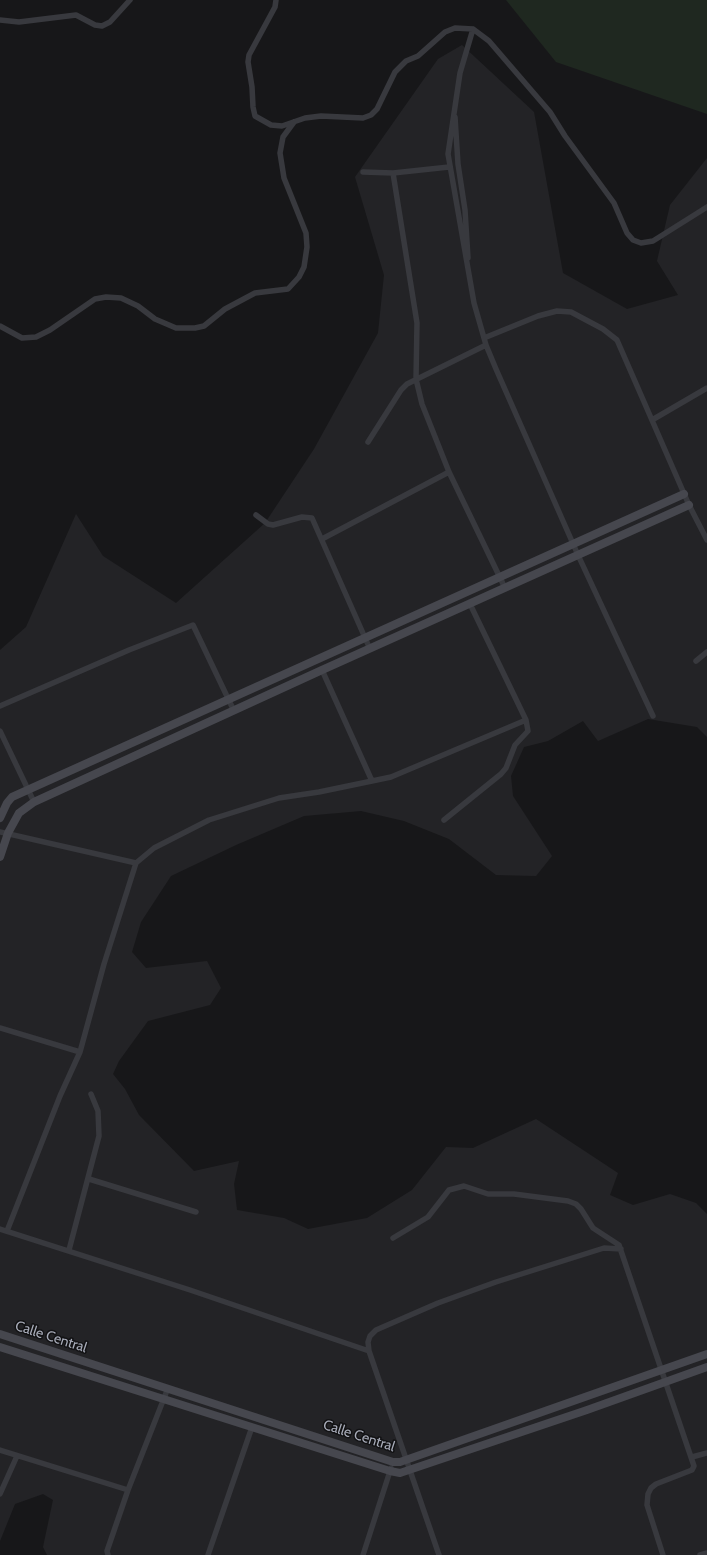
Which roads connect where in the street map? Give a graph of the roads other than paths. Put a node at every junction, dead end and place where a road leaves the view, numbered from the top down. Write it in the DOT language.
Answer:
graph roads {
  1 [pos="130,0"];
  2 [pos="276,0"];
  3 [pos="0,20"];
  4 [pos="473,28"];
  5 [pos="454,108"];
  6 [pos="294,122"];
  7 [pos="449,167"];
  8 [pos="363,172"];
  9 [pos="393,173"];
  10 [pos="707,207"];
  11 [pos="471,286"];
  12 [pos="0,326"];
  13 [pos="484,338"];
  14 [pos="486,346"];
  15 [pos="416,379"];
  16 [pos="707,388"];
  17 [pos="652,420"];
  18 [pos="368,442"];
  19 [pos="449,472"];
  20 [pos="684,494"];
  21 [pos="689,505"];
  22 [pos="256,515"];
  23 [pos="322,539"];
  24 [pos="707,540"];
  25 [pos="573,544"];
  26 [pos="578,555"];
  27 [pos="500,577"];
  28 [pos="505,588"];
  29 [pos="470,604"];
  30 [pos="365,637"];
  31 [pos="370,649"];
  32 [pos="707,652"];
  33 [pos="696,660"];
  34 [pos="322,670"];
  35 [pos="228,700"];
  36 [pos="0,706"];
  37 [pos="234,711"];
  38 [pos="653,716"];
  39 [pos="526,720"];
  40 [pos="0,731"];
  41 [pos="372,781"];
  42 [pos="28,790"];
  43 [pos="34,802"];
  44 [pos="0,818"];
  45 [pos="444,820"];
  46 [pos="4,832"];
  47 [pos="0,857"];
  48 [pos="136,863"];
  49 [pos="0,1028"];
  50 [pos="80,1052"];
  51 [pos="91,1094"];
  52 [pos="89,1179"];
  53 [pos="196,1212"];
  54 [pos="0,1229"];
  55 [pos="8,1231"];
  56 [pos="393,1238"];
  57 [pos="621,1249"];
  58 [pos="69,1250"];
  59 [pos="0,1334"];
  60 [pos="0,1347"];
  61 [pos="369,1351"];
  62 [pos="707,1354"];
  63 [pos="707,1367"];
  64 [pos="660,1370"];
  65 [pos="664,1382"];
  66 [pos="168,1388"];
  67 [pos="163,1400"];
  68 [pos="252,1427"];
  69 [pos="0,1450"];
  70 [pos="707,1452"];
  71 [pos="17,1456"];
  72 [pos="692,1457"];
  73 [pos="408,1461"];
  74 [pos="393,1462"];
  75 [pos="411,1470"];
  76 [pos="390,1471"];
  77 [pos="128,1490"];
  78 [pos="0,1494"];
  79 [pos="108,1555"];
  80 [pos="208,1555"];
  81 [pos="363,1555"];
  82 [pos="439,1555"];
  83 [pos="663,1555"];
  1 -- 3 [label="street"];
  2 -- 6 [label="street"];
  4 -- 5 [label="street"];
  4 -- 6 [label="street"];
  4 -- 10 [label="street"];
  5 -- 7 [label="street"];
  5 -- 11 [label="street"];
  6 -- 12 [label="street"];
  7 -- 9 [label="street"];
  7 -- 11 [label="street"];
  8 -- 9 [label="street"];
  9 -- 15 [label="street"];
  11 -- 13 [label="street"];
  13 -- 14 [label="street"];
  13 -- 17 [label="street"];
  14 -- 15 [label="street"];
  14 -- 25 [label="street"];
  15 -- 18 [label="street"];
  15 -- 19 [label="street"];
  16 -- 17 [label="street"];
  17 -- 20 [label="street"];
  19 -- 23 [label="street"];
  19 -- 27 [label="street"];
  20 -- 21 [label="street"];
  20 -- 25 [label="street"];
  21 -- 24 [label="street"];
  21 -- 26 [label="street"];
  22 -- 23 [label="street"];
  23 -- 30 [label="street"];
  25 -- 26 [label="street"];
  25 -- 27 [label="street"];
  26 -- 28 [label="street"];
  26 -- 38 [label="street"];
  27 -- 28 [label="street"];
  27 -- 30 [label="street"];
  28 -- 29 [label="street"];
  29 -- 31 [label="street"];
  29 -- 39 [label="street"];
  30 -- 31 [label="street"];
  30 -- 35 [label="street"];
  31 -- 34 [label="street"];
  32 -- 33 [label="street"];
  34 -- 37 [label="street"];
  34 -- 41 [label="street"];
  35 -- 36 [label="street"];
  35 -- 37 [label="street"];
  35 -- 42 [label="street"];
  37 -- 43 [label="street"];
  39 -- 41 [label="street"];
  39 -- 45 [label="street"];
  40 -- 42 [label="street"];
  41 -- 48 [label="street"];
  42 -- 43 [label="street"];
  42 -- 44 [label="street"];
  43 -- 46 [label="street"];
  46 -- 47 [label="street"];
  46 -- 48 [label="street"];
  48 -- 50 [label="street"];
  49 -- 50 [label="street"];
  50 -- 55 [label="street"];
  51 -- 52 [label="street"];
  52 -- 53 [label="street"];
  52 -- 58 [label="street"];
  54 -- 55 [label="street"];
  55 -- 58 [label="street"];
  56 -- 57 [label="street"];
  57 -- 61 [label="street"];
  57 -- 64 [label="street"];
  58 -- 61 [label="street"];
  59 -- 66 [label="street, Calle Central"];
  60 -- 67 [label="street, Calle Central"];
  61 -- 73 [label="street"];
  62 -- 64 [label="street, Calle Central"];
  63 -- 65 [label="street, Calle Central"];
  64 -- 65 [label="street"];
  64 -- 73 [label="street, Calle Central"];
  65 -- 72 [label="street"];
  65 -- 75 [label="street, Calle Central"];
  66 -- 67 [label="street"];
  66 -- 74 [label="street, Calle Central"];
  67 -- 68 [label="street, Calle Central"];
  67 -- 77 [label="street"];
  68 -- 76 [label="street, Calle Central"];
  68 -- 80 [label="street"];
  69 -- 71 [label="street"];
  70 -- 72 [label="street"];
  71 -- 77 [label="street"];
  71 -- 78 [label="street"];
  72 -- 83 [label="street"];
  73 -- 74 [label="street, Calle Central"];
  73 -- 75 [label="street"];
  74 -- 76 [label="street"];
  75 -- 76 [label="street, Calle Central"];
  75 -- 82 [label="street"];
  76 -- 81 [label="street"];
  77 -- 79 [label="street"];
}
